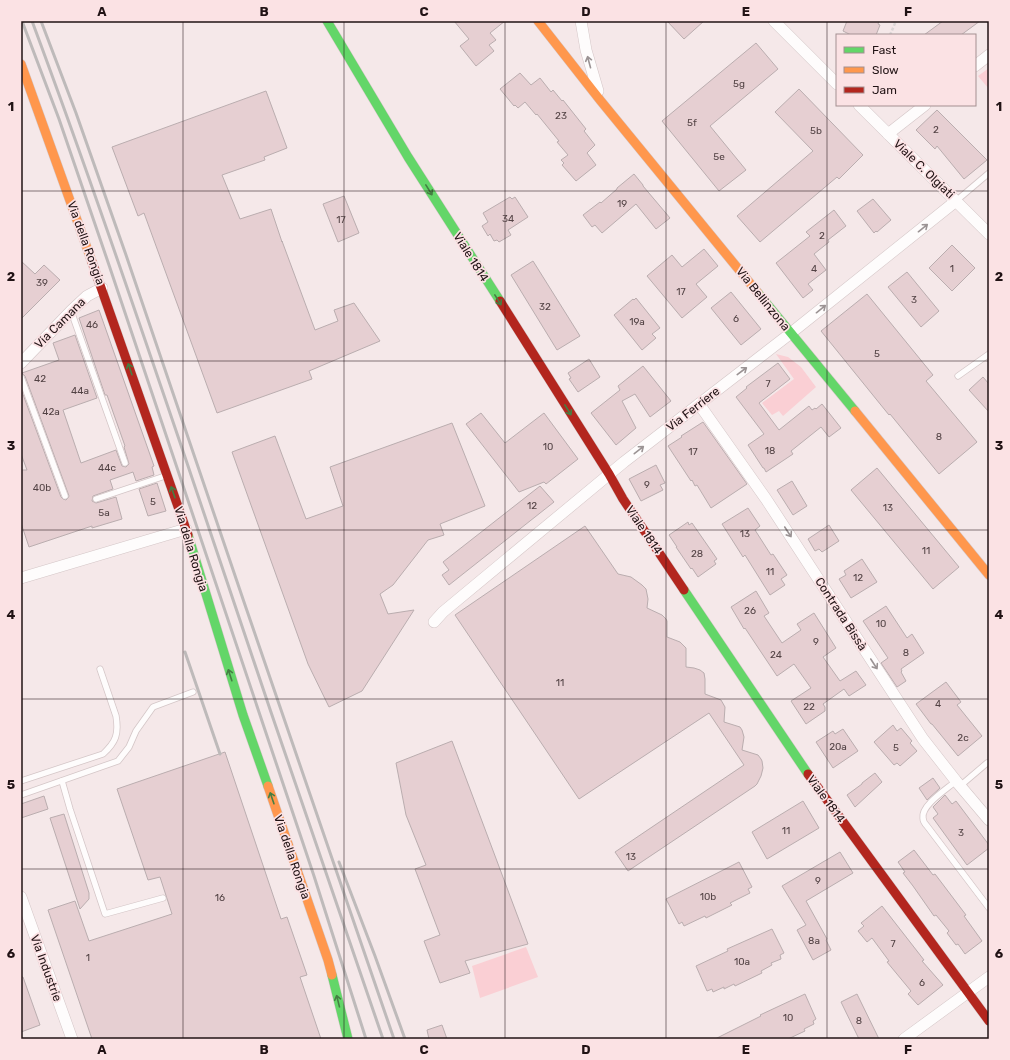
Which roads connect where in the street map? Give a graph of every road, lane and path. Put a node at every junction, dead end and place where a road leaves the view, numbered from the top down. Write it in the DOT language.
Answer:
graph roads {
  1 [pos="327,21"];
  2 [pos="538,21"];
  3 [pos="580,21"];
  4 [pos="774,21"];
  5 [pos="896,21"];
  6 [pos="890,34"];
  7 [pos="989,55"];
  8 [pos="21,64"];
  9 [pos="976,65"];
  10 [pos="836,83"];
  11 [pos="600,100"];
  12 [pos="860,106"];
  13 [pos="924,106"];
  14 [pos="888,134"];
  15 [pos="989,173"];
  16 [pos="956,201"];
  17 [pos="989,234"];
  18 [pos="102,288"];
  19 [pos="71,311"];
  20 [pos="791,333"];
  21 [pos="989,354"];
  22 [pos="21,363"];
  23 [pos="958,376"];
  24 [pos="21,377"];
  25 [pos="699,404"];
  26 [pos="126,463"];
  27 [pos="609,474"];
  28 [pos="167,475"];
  29 [pos="65,496"];
  30 [pos="96,499"];
  31 [pos="186,529"];
  32 [pos="989,575"];
  33 [pos="21,578"];
  34 [pos="434,622"];
  35 [pos="100,669"];
  36 [pos="193,692"];
  37 [pos="987,763"];
  38 [pos="21,781"];
  39 [pos="62,781"];
  40 [pos="958,784"];
  41 [pos="21,795"];
  42 [pos="989,820"];
  43 [pos="21,897"];
  44 [pos="163,898"];
  45 [pos="989,908"];
  46 [pos="989,977"];
  47 [pos="968,993"];
  48 [pos="989,1021"];
  49 [pos="67,1038"];
  50 [pos="348,1039"];
  51 [pos="904,1039"];
  1 -- 27 [label="street, Viale 1814, one-way"];
  2 -- 11 [label="street, Via Bellinzona"];
  11 -- 3 [label="street, one-way"];
  4 -- 10 [label="street"];
  5 -- 6 [label="path"];
  7 -- 9 [label="street"];
  8 -- 18 [label="street, Via della Rongia"];
  11 -- 20 [label="street, Via Bellinzona"];
  12 -- 14 [label="street, Viale C. Olgiati"];
  13 -- 14 [label="street"];
  14 -- 16 [label="street, Viale C. Olgiati"];
  15 -- 16 [label="lane"];
  16 -- 17 [label="street, Viale C. Olgiati"];
  20 -- 16 [label="street, Via Ferriere, one-way"];
  18 -- 19 [label="street, Via Camana"];
  28 -- 18 [label="street, Via della Rongia, one-way"];
  19 -- 22 [label="street, Via Camana"];
  19 -- 26 [label="lane"];
  25 -- 20 [label="street, Via Ferriere, one-way"];
  20 -- 32 [label="street, Via Bellinzona"];
  21 -- 23 [label="lane"];
  24 -- 29 [label="lane"];
  27 -- 25 [label="street, Via Ferriere, one-way"];
  25 -- 40 [label="street, Contrada Bissà, one-way"];
  27 -- 34 [label="street, Via Ferriere"];
  27 -- 47 [label="street, Viale 1814"];
  28 -- 30 [label="lane"];
  31 -- 28 [label="street, Via della Rongia, one-way"];
  31 -- 33 [label="street"];
  50 -- 31 [label="street, Via della Rongia, one-way"];
  35 -- 38 [label="lane"];
  36 -- 39 [label="lane"];
  37 -- 40 [label="lane"];
  39 -- 41 [label="lane"];
  39 -- 44 [label="lane"];
  40 -- 42 [label="street, Contrada Bissà"];
  40 -- 45 [label="lane"];
  43 -- 49 [label="street, Via Industrie"];
  46 -- 47 [label="street"];
  47 -- 48 [label="street, Viale 1814"];
  47 -- 51 [label="street"];
}
